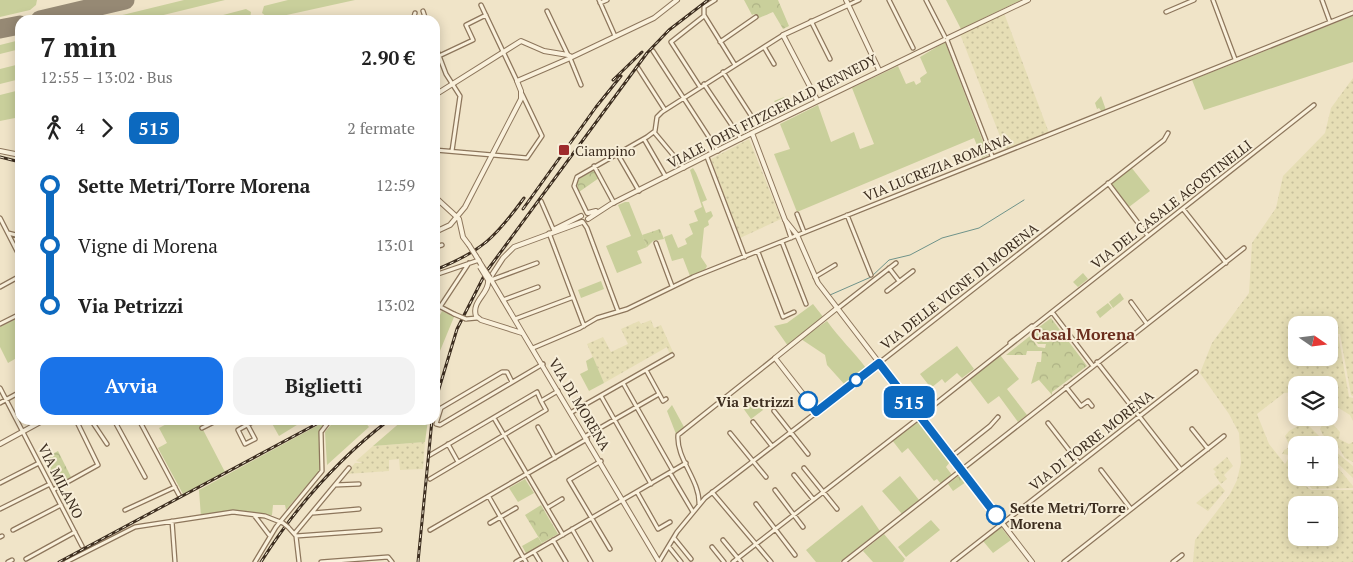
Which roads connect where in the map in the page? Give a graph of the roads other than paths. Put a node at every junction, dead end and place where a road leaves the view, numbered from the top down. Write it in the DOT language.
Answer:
graph roads {
  1 [pos="607,0"];
  2 [pos="677,0"];
  3 [pos="715,0"];
  4 [pos="846,0"];
  5 [pos="859,0"];
  6 [pos="889,0"];
  7 [pos="926,0"];
  8 [pos="1028,0"];
  9 [pos="1194,0"];
  10 [pos="1212,0"];
  11 [pos="1322,0"];
  12 [pos="600,2"];
  13 [pos="481,5"];
  14 [pos="848,5"];
  15 [pos="423,11"];
  16 [pos="547,11"];
  17 [pos="1166,12"];
  18 [pos="1353,13"];
  19 [pos="424,15"];
  20 [pos="486,15"];
  21 [pos="704,16"];
  22 [pos="756,17"];
  23 [pos="811,21"];
  24 [pos="1330,22"];
  25 [pos="615,36"];
  26 [pos="782,36"];
  27 [pos="946,39"];
  28 [pos="720,42"];
  29 [pos="764,47"];
  30 [pos="913,48"];
  31 [pos="504,50"];
  32 [pos="654,51"];
  33 [pos="440,52"];
  34 [pos="568,57"];
  35 [pos="563,58"];
  36 [pos="440,59"];
  37 [pos="830,59"];
  38 [pos="1236,59"];
  39 [pos="774,64"];
  40 [pos="735,65"];
  41 [pos="638,68"];
  42 [pos="879,70"];
  43 [pos="723,72"];
  44 [pos="517,81"];
  45 [pos="453,84"];
  46 [pos="704,84"];
  47 [pos="581,85"];
  48 [pos="700,87"];
  49 [pos="440,92"];
  50 [pos="522,94"];
  51 [pos="684,98"];
  52 [pos="817,100"];
  53 [pos="527,102"];
  54 [pos="520,103"];
  55 [pos="1314,105"];
  56 [pos="665,110"];
  57 [pos="752,117"];
  58 [pos="654,132"];
  59 [pos="752,133"];
  60 [pos="1168,133"];
  61 [pos="741,138"];
  62 [pos="644,139"];
  63 [pos="440,150"];
  64 [pos="0,151"];
  65 [pos="452,151"];
  66 [pos="718,151"];
  67 [pos="617,153"];
  68 [pos="15,154"];
  69 [pos="492,156"];
  70 [pos="992,156"];
  71 [pos="706,157"];
  72 [pos="594,166"];
  73 [pos="684,168"];
  74 [pos="666,177"];
  75 [pos="1108,183"];
  76 [pos="639,191"];
  77 [pos="440,201"];
  78 [pos="541,201"];
  79 [pos="613,204"];
  80 [pos="1183,209"];
  81 [pos="585,214"];
  82 [pos="797,214"];
  83 [pos="848,215"];
  84 [pos="458,217"];
  85 [pos="0,218"];
  86 [pos="784,220"];
  87 [pos="585,221"];
  88 [pos="440,230"];
  89 [pos="554,230"];
  90 [pos="804,232"];
  91 [pos="8,233"];
  92 [pos="548,233"];
  93 [pos="15,235"];
  94 [pos="797,235"];
  95 [pos="1148,236"];
  96 [pos="15,238"];
  97 [pos="790,238"];
  98 [pos="11,240"];
  99 [pos="782,242"];
  100 [pos="656,244"];
  101 [pos="15,248"];
  102 [pos="1244,248"];
  103 [pos="758,252"];
  104 [pos="746,257"];
  105 [pos="477,258"];
  106 [pos="469,263"];
  107 [pos="537,263"];
  108 [pos="896,263"];
  109 [pos="1226,263"];
  110 [pos="835,265"];
  111 [pos="889,268"];
  112 [pos="913,271"];
  113 [pos="440,273"];
  114 [pos="871,275"];
  115 [pos="815,277"];
  116 [pos="15,278"];
  117 [pos="490,279"];
  118 [pos="899,282"];
  119 [pos="0,286"];
  120 [pos="672,286"];
  121 [pos="538,287"];
  122 [pos="485,290"];
  123 [pos="887,291"];
  124 [pos="498,293"];
  125 [pos="571,298"];
  126 [pos="503,300"];
  127 [pos="1130,302"];
  128 [pos="806,304"];
  129 [pos="440,307"];
  130 [pos="836,310"];
  131 [pos="618,311"];
  132 [pos="794,312"];
  133 [pos="1052,312"];
  134 [pos="15,316"];
  135 [pos="477,318"];
  136 [pos="516,321"];
  137 [pos="0,324"];
  138 [pos="1147,324"];
  139 [pos="584,326"];
  140 [pos="511,329"];
  141 [pos="524,334"];
  142 [pos="533,348"];
  143 [pos="672,355"];
  144 [pos="775,358"];
  145 [pos="1097,362"];
  146 [pos="879,363"];
  147 [pos="542,364"];
  148 [pos="1093,366"];
  149 [pos="646,370"];
  150 [pos="1196,372"];
  151 [pos="512,382"];
  152 [pos="623,383"];
  153 [pos="1066,387"];
  154 [pos="0,388"];
  155 [pos="559,391"];
  156 [pos="659,394"];
  157 [pos="15,395"];
  158 [pos="601,396"];
  159 [pos="666,399"];
  160 [pos="6,400"];
  161 [pos="541,401"];
  162 [pos="0,403"];
  163 [pos="1092,406"];
  164 [pos="636,407"];
  165 [pos="440,408"];
  166 [pos="774,411"];
  167 [pos="572,412"];
  168 [pos="816,412"];
  169 [pos="1139,416"];
  170 [pos="919,417"];
  171 [pos="998,417"];
  172 [pos="15,418"];
  173 [pos="494,418"];
  174 [pos="614,420"];
  175 [pos="753,422"];
  176 [pos="440,423"];
  177 [pos="1048,423"];
  178 [pos="18,425"];
  179 [pos="35,425"];
  180 [pos="78,425"];
  181 [pos="94,425"];
  182 [pos="117,425"];
  183 [pos="142,425"];
  184 [pos="208,425"];
  185 [pos="246,425"];
  186 [pos="247,425"];
  187 [pos="326,425"];
  188 [pos="538,427"];
  189 [pos="202,428"];
  190 [pos="1192,429"];
  191 [pos="22,432"];
  192 [pos="791,432"];
  193 [pos="730,433"];
  194 [pos="504,435"];
  195 [pos="1224,436"];
  196 [pos="587,438"];
  197 [pos="0,443"];
  198 [pos="107,444"];
  199 [pos="448,444"];
  200 [pos="772,446"];
  201 [pos="1208,449"];
  202 [pos="430,454"];
  203 [pos="808,454"];
  204 [pos="950,457"];
  205 [pos="556,458"];
  206 [pos="601,461"];
  207 [pos="753,461"];
  208 [pos="458,462"];
  209 [pos="39,463"];
  210 [pos="686,463"];
  211 [pos="1079,463"];
  212 [pos="349,468"];
  213 [pos="804,468"];
  214 [pos="961,470"];
  215 [pos="1101,470"];
  216 [pos="1181,470"];
  217 [pos="671,472"];
  218 [pos="527,474"];
  219 [pos="794,475"];
  220 [pos="145,476"];
  221 [pos="766,477"];
  222 [pos="430,479"];
  223 [pos="0,483"];
  224 [pos="50,484"];
  225 [pos="359,484"];
  226 [pos="651,484"];
  227 [pos="335,486"];
  228 [pos="174,487"];
  229 [pos="52,490"];
  230 [pos="775,490"];
  231 [pos="637,492"];
  232 [pos="712,492"];
  233 [pos="823,492"];
  234 [pos="179,495"];
  235 [pos="489,496"];
  236 [pos="562,499"];
  237 [pos="812,499"];
  238 [pos="623,500"];
  239 [pos="756,504"];
  240 [pos="699,505"];
  241 [pos="61,506"];
  242 [pos="516,508"];
  243 [pos="547,508"];
  244 [pos="0,509"];
  245 [pos="360,509"];
  246 [pos="837,509"];
  247 [pos="1131,509"];
  248 [pos="126,510"];
  249 [pos="693,512"];
  250 [pos="312,513"];
  251 [pos="254,514"];
  252 [pos="794,514"];
  253 [pos="500,518"];
  254 [pos="592,518"];
  255 [pos="275,519"];
  256 [pos="172,521"];
  257 [pos="282,522"];
  258 [pos="670,522"];
  259 [pos="490,523"];
  260 [pos="1002,524"];
  261 [pos="276,527"];
  262 [pos="803,527"];
  263 [pos="572,529"];
  264 [pos="774,529"];
  265 [pos="13,530"];
  266 [pos="380,530"];
  267 [pos="430,530"];
  268 [pos="74,532"];
  269 [pos="296,535"];
  270 [pos="562,535"];
  271 [pos="270,536"];
  272 [pos="674,538"];
  273 [pos="553,540"];
  274 [pos="723,540"];
  275 [pos="756,545"];
  276 [pos="82,546"];
  277 [pos="669,547"];
  278 [pos="712,547"];
  279 [pos="610,549"];
  280 [pos="534,552"];
  281 [pos="795,556"];
  282 [pos="1182,556"];
  283 [pos="524,557"];
  284 [pos="738,558"];
  285 [pos="26,559"];
  286 [pos="690,559"];
  287 [pos="12,560"];
  288 [pos="8,562"];
  289 [pos="66,562"];
  290 [pos="175,562"];
  291 [pos="255,562"];
  292 [pos="299,562"];
  293 [pos="321,562"];
  294 [pos="392,562"];
  295 [pos="516,562"];
  296 [pos="526,562"];
  297 [pos="540,562"];
  298 [pos="566,562"];
  299 [pos="591,562"];
  300 [pos="659,562"];
  301 [pos="681,562"];
  302 [pos="724,562"];
  303 [pos="733,562"];
  304 [pos="741,562"];
  305 [pos="771,562"];
  306 [pos="844,562"];
  307 [pos="953,562"];
  308 [pos="1032,562"];
  309 [pos="1064,562"];
  310 [pos="1173,562"];
  1 -- 12 [label="street"];
  2 -- 25 [label="street"];
  3 -- 21 [label="street"];
  4 -- 14 [label="street"];
  5 -- 14 [label="street"];
  6 -- 30 [label="street"];
  7 -- 27 [label="street"];
  8 -- 27 [label="street, VIALE JOHN FITZGERALD KENNEDY"];
  9 -- 17 [label="street"];
  10 -- 38 [label="street"];
  11 -- 24 [label="street"];
  12 -- 25 [label="street"];
  13 -- 20 [label="street"];
  14 -- 23 [label="street"];
  14 -- 42 [label="street"];
  15 -- 19 [label="street"];
  16 -- 34 [label="street"];
  18 -- 24 [label="street, VIA LUCREZIA ROMANA"];
  20 -- 31 [label="street"];
  20 -- 33 [label="street"];
  21 -- 28 [label="street"];
  21 -- 48 [label="street"];
  22 -- 28 [label="street"];
  23 -- 26 [label="street"];
  23 -- 37 [label="street"];
  24 -- 38 [label="street, VIA LUCREZIA ROMANA"];
  25 -- 34 [label="street"];
  26 -- 29 [label="street"];
  26 -- 52 [label="street"];
  27 -- 42 [label="street, VIALE JOHN FITZGERALD KENNEDY"];
  27 -- 70 [label="street"];
  28 -- 40 [label="street"];
  29 -- 39 [label="street"];
  29 -- 40 [label="street"];
  31 -- 35 [label="street"];
  31 -- 44 [label="street"];
  31 -- 45 [label="street"];
  32 -- 51 [label="street"];
  34 -- 35 [label="street"];
  34 -- 47 [label="street"];
  35 -- 44 [label="street"];
  36 -- 45 [label="street"];
  38 -- 70 [label="street, VIA LUCREZIA ROMANA"];
  40 -- 43 [label="street"];
  41 -- 56 [label="street"];
  42 -- 52 [label="street, VIALE JOHN FITZGERALD KENNEDY"];
  43 -- 46 [label="street"];
  43 -- 57 [label="street"];
  44 -- 50 [label="street"];
  45 -- 49 [label="street"];
  45 -- 65 [label="street"];
  46 -- 48 [label="street"];
  46 -- 61 [label="street"];
  48 -- 51 [label="street"];
  50 -- 53 [label="street"];
  50 -- 54 [label="street"];
  51 -- 56 [label="street"];
  51 -- 66 [label="street"];
  52 -- 59 [label="street, VIALE JOHN FITZGERALD KENNEDY"];
  53 -- 54 [label="street"];
  53 -- 69 [label="street"];
  54 -- 69 [label="street"];
  55 -- 80 [label="street, VIA DEL CASALE AGOSTINELLI"];
  56 -- 58 [label="street"];
  58 -- 62 [label="street"];
  58 -- 73 [label="street"];
  59 -- 61 [label="street, VIALE JOHN FITZGERALD KENNEDY"];
  59 -- 86 [label="street"];
  60 -- 75 [label="street, VIA DELLE VIGNE DI MORENA"];
  61 -- 66 [label="street, VIALE JOHN FITZGERALD KENNEDY"];
  62 -- 67 [label="street"];
  62 -- 74 [label="street"];
  63 -- 65 [label="street"];
  64 -- 68 [label="street"];
  65 -- 69 [label="street"];
  66 -- 71 [label="street, VIALE JOHN FITZGERALD KENNEDY"];
  67 -- 72 [label="street"];
  67 -- 76 [label="street"];
  69 -- 84 [label="street"];
  70 -- 83 [label="street, VIA LUCREZIA ROMANA"];
  71 -- 73 [label="street, VIALE JOHN FITZGERALD KENNEDY"];
  71 -- 104 [label="street"];
  72 -- 79 [label="street"];
  72 -- 81 [label="street"];
  73 -- 74 [label="street, VIALE JOHN FITZGERALD KENNEDY"];
  74 -- 76 [label="street, VIALE JOHN FITZGERALD KENNEDY"];
  75 -- 95 [label="street"];
  75 -- 146 [label="street, VIA DELLE VIGNE DI MORENA"];
  76 -- 79 [label="street, VIALE JOHN FITZGERALD KENNEDY"];
  77 -- 84 [label="street"];
  78 -- 89 [label="street"];
  79 -- 81 [label="street, VIALE JOHN FITZGERALD KENNEDY"];
  79 -- 87 [label="street, VIALE JOHN FITZGERALD KENNEDY"];
  80 -- 95 [label="street, VIA DEL CASALE AGOSTINELLI"];
  80 -- 109 [label="street"];
  81 -- 87 [label="street"];
  81 -- 87 [label="street"];
  81 -- 89 [label="street, VIALE JOHN FITZGERALD KENNEDY"];
  82 -- 90 [label="street"];
  83 -- 90 [label="street, VIA LUCREZIA ROMANA"];
  83 -- 114 [label="street"];
  84 -- 88 [label="street"];
  84 -- 105 [label="street, VIA DI MORENA, bridge"];
  85 -- 91 [label="street"];
  86 -- 94 [label="street"];
  86 -- 97 [label="street"];
  87 -- 89 [label="street, VIALE JOHN FITZGERALD KENNEDY"];
  87 -- 131 [label="street"];
  89 -- 92 [label="street, VIALE JOHN FITZGERALD KENNEDY"];
  90 -- 94 [label="street, VIA LUCREZIA ROMANA"];
  91 -- 93 [label="street"];
  91 -- 98 [label="street"];
  92 -- 117 [label="street, VIALE JOHN FITZGERALD KENNEDY"];
  92 -- 139 [label="street"];
  94 -- 97 [label="street, VIA LUCREZIA ROMANA"];
  94 -- 115 [label="street"];
  95 -- 133 [label="street, VIA DEL CASALE AGOSTINELLI"];
  96 -- 98 [label="street"];
  97 -- 99 [label="street, VIA LUCREZIA ROMANA"];
  98 -- 101 [label="street"];
  99 -- 103 [label="street, VIA LUCREZIA ROMANA"];
  99 -- 128 [label="street"];
  100 -- 120 [label="street"];
  102 -- 109 [label="street"];
  103 -- 104 [label="street, VIA LUCREZIA ROMANA"];
  103 -- 132 [label="street"];
  104 -- 120 [label="street, VIA LUCREZIA ROMANA"];
  105 -- 106 [label="street"];
  105 -- 117 [label="street, VIA DI MORENA, bridge"];
  106 -- 113 [label="street"];
  106 -- 129 [label="street"];
  107 -- 117 [label="street"];
  108 -- 111 [label="street"];
  109 -- 138 [label="street"];
  110 -- 115 [label="street"];
  111 -- 118 [label="street"];
  111 -- 130 [label="street"];
  112 -- 118 [label="street"];
  115 -- 130 [label="street"];
  116 -- 119 [label="street"];
  117 -- 122 [label="street"];
  117 -- 124 [label="street, VIA DI MORENA"];
  118 -- 123 [label="street"];
  120 -- 131 [label="street, VIA LUCREZIA ROMANA"];
  121 -- 126 [label="street"];
  122 -- 124 [label="street"];
  122 -- 135 [label="street"];
  124 -- 126 [label="street, VIA DI MORENA"];
  125 -- 136 [label="street"];
  126 -- 136 [label="street, VIA DI MORENA"];
  127 -- 138 [label="street"];
  129 -- 135 [label="street, bridge"];
  130 -- 144 [label="street"];
  130 -- 146 [label="street"];
  131 -- 139 [label="street, VIA LUCREZIA ROMANA"];
  133 -- 148 [label="street"];
  133 -- 170 [label="street, VIA DEL CASALE AGOSTINELLI"];
  134 -- 137 [label="street"];
  135 -- 140 [label="street"];
  136 -- 140 [label="street"];
  136 -- 141 [label="street, VIA DI MORENA"];
  138 -- 145 [label="street"];
  139 -- 142 [label="street, VIA LUCREZIA ROMANA"];
  140 -- 141 [label="street"];
  141 -- 142 [label="street, VIA DI MORENA"];
  142 -- 147 [label="street, VIA DI MORENA"];
  143 -- 149 [label="street"];
  144 -- 168 [label="street"];
  144 -- 210 [label="street"];
  145 -- 148 [label="street"];
  145 -- 169 [label="street"];
  146 -- 168 [label="street, VIA DELLE VIGNE DI MORENA"];
  146 -- 170 [label="street"];
  147 -- 151 [label="street"];
  147 -- 155 [label="street, VIA DI MORENA"];
  148 -- 153 [label="street"];
  149 -- 152 [label="street"];
  149 -- 156 [label="street"];
  150 -- 169 [label="street, VIA DI TORRE MORENA"];
  151 -- 165 [label="street"];
  151 -- 176 [label="street"];
  152 -- 158 [label="street"];
  152 -- 164 [label="street"];
  153 -- 163 [label="street"];
  153 -- 214 [label="street"];
  154 -- 160 [label="street, VIA MILANO"];
  155 -- 161 [label="street"];
  155 -- 167 [label="street, VIA DI MORENA"];
  156 -- 159 [label="street"];
  156 -- 164 [label="street"];
  157 -- 160 [label="street"];
  158 -- 167 [label="street"];
  158 -- 174 [label="street"];
  160 -- 162 [label="street"];
  160 -- 172 [label="street, VIA MILANO"];
  161 -- 173 [label="street"];
  161 -- 194 [label="street"];
  164 -- 174 [label="street"];
  164 -- 217 [label="street"];
  166 -- 192 [label="street"];
  167 -- 196 [label="street, VIA DI MORENA"];
  168 -- 192 [label="street, VIA DELLE VIGNE DI MORENA"];
  169 -- 211 [label="street, VIA DI TORRE MORENA"];
  169 -- 216 [label="street"];
  170 -- 204 [label="street"];
  170 -- 233 [label="street, VIA DEL CASALE AGOSTINELLI"];
  171 -- 204 [label="street"];
  173 -- 194 [label="street"];
  173 -- 199 [label="street"];
  174 -- 196 [label="street"];
  174 -- 226 [label="street"];
  175 -- 200 [label="street"];
  177 -- 211 [label="street"];
  178 -- 191 [label="street, VIA MILANO"];
  179 -- 191 [label="street"];
  180 -- 229 [label="street"];
  181 -- 198 [label="street"];
  182 -- 220 [label="street"];
  183 -- 228 [label="street"];
  184 -- 189 [label="street"];
  185 -- 186 [label="street"];
  187 -- 257 [label="street"];
  188 -- 205 [label="street"];
  190 -- 201 [label="street"];
  191 -- 197 [label="street"];
  191 -- 209 [label="street, VIA MILANO"];
  192 -- 200 [label="street, VIA DELLE VIGNE DI MORENA"];
  192 -- 203 [label="street"];
  193 -- 207 [label="street"];
  194 -- 208 [label="street"];
  194 -- 218 [label="street"];
  195 -- 201 [label="street"];
  196 -- 205 [label="street"];
  196 -- 206 [label="street, VIA DI MORENA"];
  199 -- 202 [label="street"];
  199 -- 208 [label="street"];
  200 -- 207 [label="street, VIA DELLE VIGNE DI MORENA"];
  201 -- 216 [label="street"];
  204 -- 214 [label="street"];
  205 -- 218 [label="street"];
  206 -- 238 [label="street, VIA DI MORENA"];
  206 -- 254 [label="street"];
  207 -- 221 [label="street"];
  207 -- 232 [label="street, VIA DELLE VIGNE DI MORENA"];
  208 -- 222 [label="street"];
  209 -- 223 [label="street"];
  209 -- 224 [label="street, VIA MILANO"];
  210 -- 217 [label="street"];
  210 -- 240 [label="street"];
  211 -- 260 [label="street, VIA DI TORRE MORENA"];
  212 -- 227 [label="street"];
  213 -- 233 [label="street"];
  214 -- 260 [label="street"];
  214 -- 306 [label="street"];
  215 -- 247 [label="street"];
  216 -- 247 [label="street"];
  217 -- 226 [label="street"];
  217 -- 249 [label="street"];
  218 -- 235 [label="street"];
  218 -- 243 [label="street"];
  219 -- 237 [label="street"];
  224 -- 229 [label="street, VIA MILANO"];
  224 -- 244 [label="street"];
  225 -- 227 [label="street"];
  226 -- 231 [label="street"];
  227 -- 250 [label="street"];
  228 -- 234 [label="street"];
  228 -- 248 [label="street"];
  229 -- 241 [label="street, VIA MILANO"];
  230 -- 252 [label="street"];
  231 -- 238 [label="street"];
  231 -- 258 [label="street"];
  232 -- 240 [label="street, VIA DELLE VIGNE DI MORENA"];
  232 -- 275 [label="street"];
  233 -- 237 [label="street, VIA DEL CASALE AGOSTINELLI"];
  233 -- 246 [label="street"];
  235 -- 253 [label="street"];
  235 -- 267 [label="street"];
  236 -- 243 [label="street"];
  237 -- 252 [label="street, VIA DEL CASALE AGOSTINELLI"];
  238 -- 254 [label="street"];
  238 -- 300 [label="street, VIA DI MORENA"];
  239 -- 264 [label="street"];
  240 -- 249 [label="street, VIA DELLE VIGNE DI MORENA"];
  241 -- 265 [label="street"];
  241 -- 268 [label="street, VIA MILANO"];
  242 -- 253 [label="street"];
  243 -- 270 [label="street"];
  245 -- 250 [label="street"];
  247 -- 309 [label="street"];
  249 -- 272 [label="street, VIA DELLE VIGNE DI MORENA"];
  250 -- 269 [label="street"];
  251 -- 255 [label="street"];
  251 -- 256 [label="street"];
  251 -- 271 [label="street"];
  252 -- 262 [label="street"];
  252 -- 264 [label="street, VIA DEL CASALE AGOSTINELLI"];
  253 -- 259 [label="street"];
  253 -- 283 [label="street"];
  254 -- 263 [label="street"];
  254 -- 279 [label="street"];
  255 -- 257 [label="street"];
  255 -- 261 [label="street"];
  256 -- 289 [label="street"];
  256 -- 290 [label="street"];
  257 -- 261 [label="street"];
  257 -- 269 [label="street, bridge"];
  260 -- 307 [label="street, VIA DI TORRE MORENA"];
  260 -- 308 [label="street"];
  261 -- 271 [label="street"];
  263 -- 270 [label="street"];
  263 -- 299 [label="street"];
  264 -- 275 [label="street, VIA DEL CASALE AGOSTINELLI"];
  264 -- 281 [label="street"];
  266 -- 269 [label="street"];
  268 -- 276 [label="street, VIA MILANO"];
  268 -- 285 [label="street"];
  269 -- 292 [label="street"];
  270 -- 273 [label="street"];
  271 -- 291 [label="street"];
  272 -- 277 [label="street, VIA DELLE VIGNE DI MORENA"];
  272 -- 286 [label="street"];
  273 -- 280 [label="street"];
  273 -- 298 [label="street"];
  274 -- 284 [label="street"];
  275 -- 284 [label="street, VIA DEL CASALE AGOSTINELLI"];
  275 -- 305 [label="street"];
  277 -- 300 [label="street, VIA DELLE VIGNE DI MORENA"];
  277 -- 301 [label="street"];
  278 -- 302 [label="street"];
  280 -- 283 [label="street"];
  280 -- 297 [label="street"];
  282 -- 310 [label="street"];
  283 -- 295 [label="street"];
  283 -- 296 [label="street"];
  284 -- 303 [label="street, VIA DEL CASALE AGOSTINELLI"];
  284 -- 304 [label="street"];
  287 -- 288 [label="street"];
  293 -- 294 [label="street"];
}
